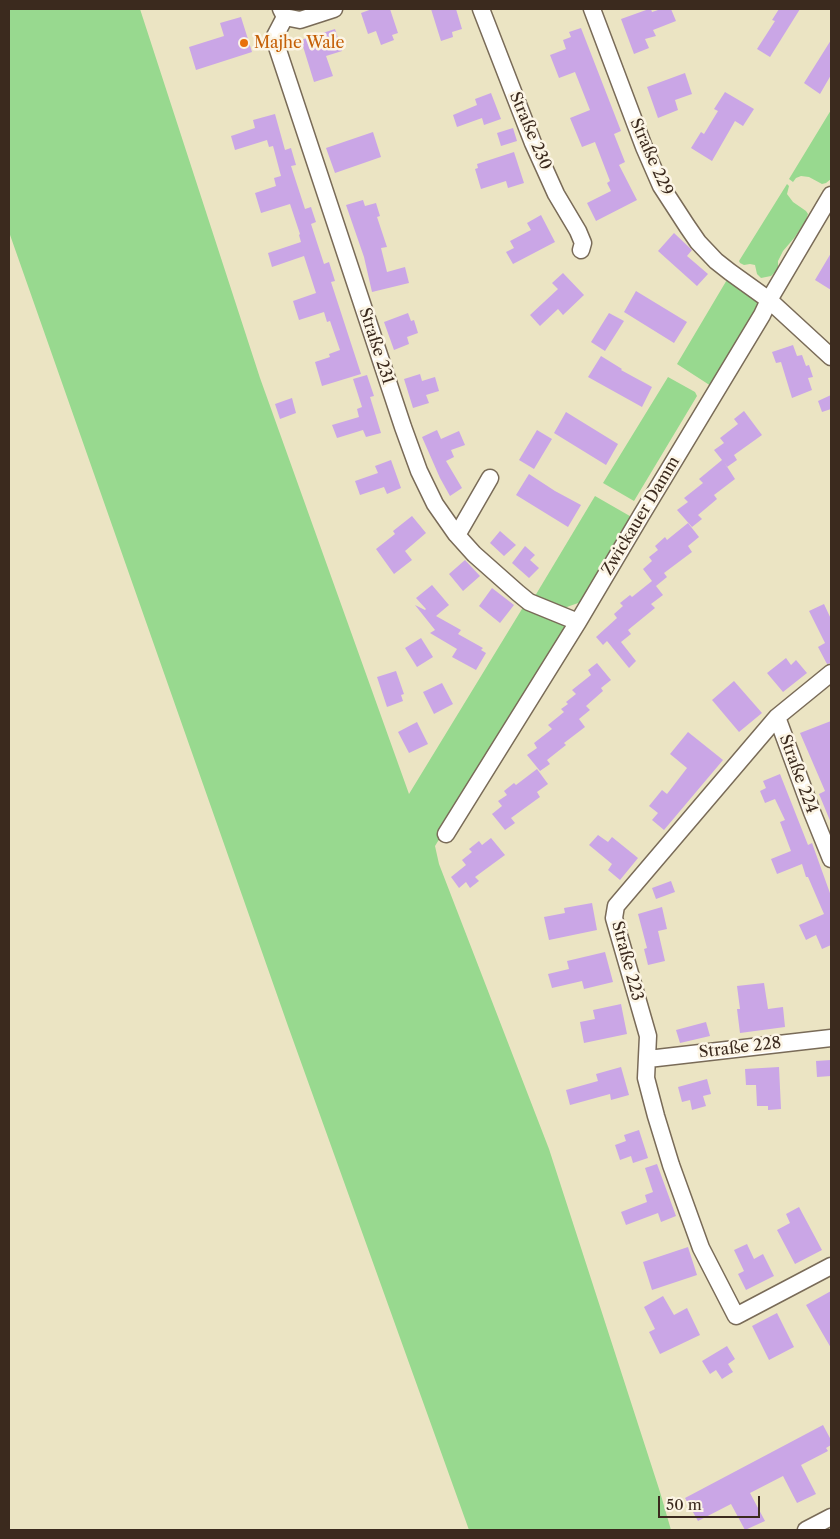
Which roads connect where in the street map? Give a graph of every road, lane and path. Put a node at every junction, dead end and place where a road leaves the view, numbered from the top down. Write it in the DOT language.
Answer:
graph roads {
  1 [pos="334,9"];
  2 [pos="482,9"];
  3 [pos="592,9"];
  4 [pos="283,13"];
  5 [pos="831,195"];
  6 [pos="581,250"];
  7 [pos="769,300"];
  8 [pos="831,356"];
  9 [pos="490,478"];
  10 [pos="456,534"];
  11 [pos="578,622"];
  12 [pos="831,673"];
  13 [pos="777,717"];
  14 [pos="446,834"];
  15 [pos="831,859"];
  16 [pos="831,1038"];
  17 [pos="648,1059"];
  18 [pos="831,1266"];
  19 [pos="831,1517"];
  20 [pos="806,1530"];
  1 -- 4 [label="street"];
  2 -- 6 [label="street, Straße 230"];
  3 -- 7 [label="street, Straße 229"];
  4 -- 10 [label="street, Straße 231"];
  5 -- 7 [label="street, Zwickauer Damm"];
  7 -- 8 [label="street, Straße 229"];
  7 -- 11 [label="street, Zwickauer Damm"];
  9 -- 10 [label="street"];
  10 -- 11 [label="street, Straße 231"];
  11 -- 14 [label="street, Zwickauer Damm"];
  12 -- 13 [label="street, Straße 223"];
  13 -- 15 [label="street, Straße 224"];
  13 -- 17 [label="street, Straße 223"];
  16 -- 17 [label="street, Straße 228"];
  17 -- 18 [label="street, Straße 223"];
  19 -- 20 [label="street"];
}
